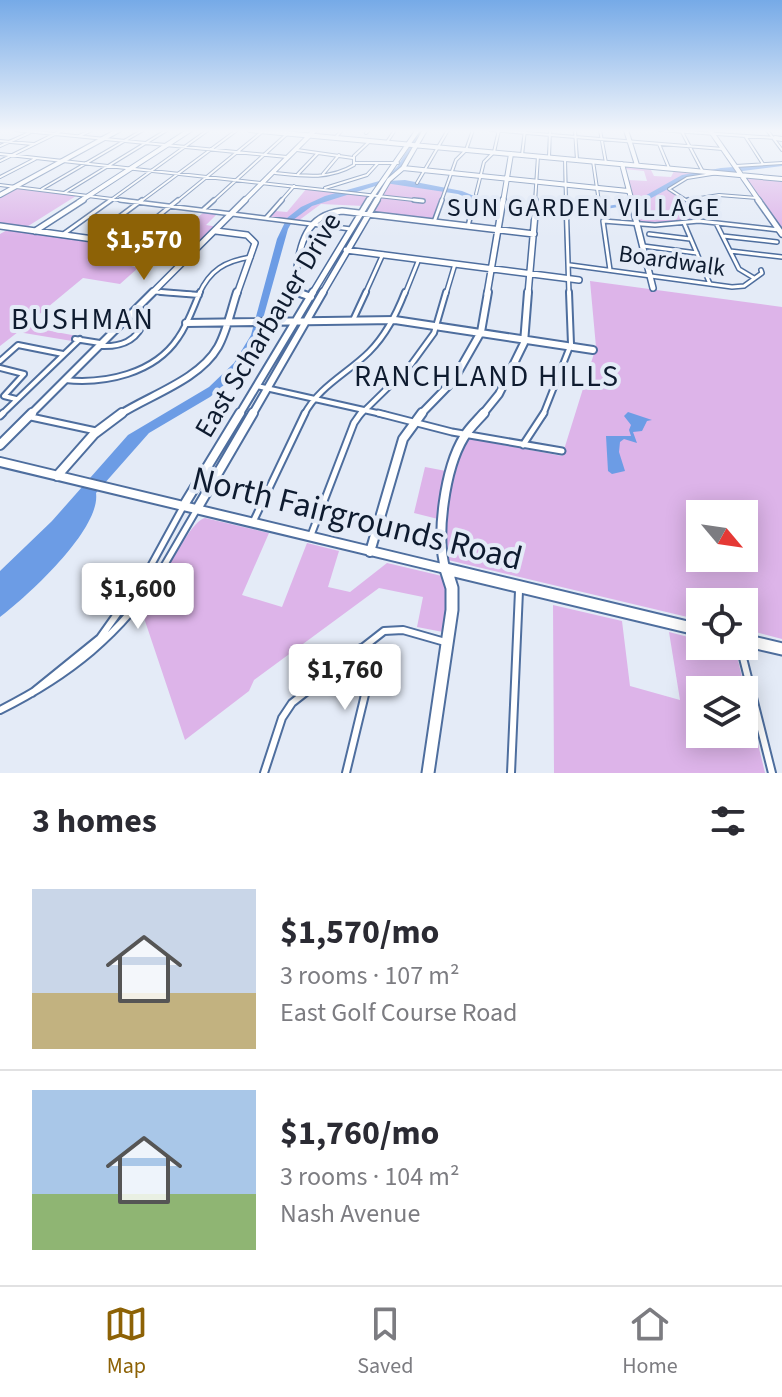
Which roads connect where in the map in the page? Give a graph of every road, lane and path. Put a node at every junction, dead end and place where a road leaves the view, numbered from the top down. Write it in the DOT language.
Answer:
graph roads {
  1 [pos="22,166"];
  2 [pos="53,166"];
  3 [pos="81,166"];
  4 [pos="109,166"];
  5 [pos="133,166"];
  6 [pos="155,166"];
  7 [pos="188,166"];
  8 [pos="221,166"];
  9 [pos="253,166"];
  10 [pos="281,166"];
  11 [pos="306,166"];
  12 [pos="330,166"];
  13 [pos="352,166"];
  14 [pos="375,166"];
  15 [pos="396,166"];
  16 [pos="426,166"];
  17 [pos="454,166"];
  18 [pos="484,166"];
  19 [pos="509,166"];
  20 [pos="537,166"];
  21 [pos="566,166"];
  22 [pos="594,166"];
  23 [pos="622,166"];
  24 [pos="648,166"];
  25 [pos="700,166"];
  26 [pos="748,166"];
  27 [pos="130,168"];
  28 [pos="403,168"];
  29 [pos="669,168"];
  30 [pos="734,168"];
  31 [pos="0,169"];
  32 [pos="149,170"];
  33 [pos="423,170"];
  34 [pos="13,171"];
  35 [pos="703,172"];
  36 [pos="178,173"];
  37 [pos="275,173"];
  38 [pos="452,173"];
  39 [pos="718,173"];
  40 [pos="297,175"];
  41 [pos="740,175"];
  42 [pos="322,176"];
  43 [pos="481,176"];
  44 [pos="0,177"];
  45 [pos="207,177"];
  46 [pos="507,179"];
  47 [pos="782,179"];
  48 [pos="237,180"];
  49 [pos="384,182"];
  50 [pos="536,182"];
  51 [pos="264,183"];
  52 [pos="417,183"];
  53 [pos="0,185"];
  54 [pos="567,185"];
  55 [pos="294,186"];
  56 [pos="15,187"];
  57 [pos="597,188"];
  58 [pos="324,189"];
  59 [pos="40,190"];
  60 [pos="628,191"];
  61 [pos="64,193"];
  62 [pos="476,194"];
  63 [pos="0,195"];
  64 [pos="377,195"];
  65 [pos="89,196"];
  66 [pos="758,198"];
  67 [pos="113,200"];
  68 [pos="688,200"];
  69 [pos="423,201"];
  70 [pos="474,202"];
  71 [pos="599,202"];
  72 [pos="138,203"];
  73 [pos="170,207"];
  74 [pos="203,211"];
  75 [pos="535,211"];
  76 [pos="233,214"];
  77 [pos="366,214"];
  78 [pos="266,218"];
  79 [pos="699,220"];
  80 [pos="682,221"];
  81 [pos="434,222"];
  82 [pos="716,223"];
  83 [pos="310,224"];
  84 [pos="637,224"];
  85 [pos="0,226"];
  86 [pos="468,226"];
  87 [pos="352,229"];
  88 [pos="780,229"];
  89 [pos="499,230"];
  90 [pos="35,231"];
  91 [pos="216,231"];
  92 [pos="534,234"];
  93 [pos="649,234"];
  94 [pos="62,235"];
  95 [pos="723,236"];
  96 [pos="90,239"];
  97 [pos="692,239"];
  98 [pos="777,242"];
  99 [pos="124,244"];
  100 [pos="643,246"];
  101 [pos="340,249"];
  102 [pos="349,250"];
  103 [pos="730,251"];
  104 [pos="193,253"];
  105 [pos="697,253"];
  106 [pos="383,254"];
  107 [pos="251,257"];
  108 [pos="782,257"];
  109 [pos="419,259"];
  110 [pos="657,262"];
  111 [pos="455,264"];
  112 [pos="570,265"];
  113 [pos="704,268"];
  114 [pos="492,269"];
  115 [pos="610,270"];
  116 [pos="761,270"];
  117 [pos="531,274"];
  118 [pos="651,277"];
  119 [pos="754,278"];
  120 [pos="571,279"];
  121 [pos="579,280"];
  122 [pos="710,285"];
  123 [pos="653,288"];
  124 [pos="154,292"];
  125 [pos="199,295"];
  126 [pos="311,297"];
  127 [pos="131,315"];
  128 [pos="353,320"];
  129 [pos="395,320"];
  130 [pos="297,321"];
  131 [pos="308,321"];
  132 [pos="229,322"];
  133 [pos="186,323"];
  134 [pos="438,326"];
  135 [pos="481,332"];
  136 [pos="525,339"];
  137 [pos="101,344"];
  138 [pos="570,346"];
  139 [pos="593,350"];
  140 [pos="63,354"];
  141 [pos="0,361"];
  142 [pos="0,368"];
  143 [pos="65,380"];
  144 [pos="257,386"];
  145 [pos="268,389"];
  146 [pos="315,398"];
  147 [pos="16,399"];
  148 [pos="364,408"];
  149 [pos="0,416"];
  150 [pos="28,417"];
  151 [pos="413,422"];
  152 [pos="97,431"];
  153 [pos="466,434"];
  154 [pos="0,445"];
  155 [pos="523,445"];
  156 [pos="562,451"];
  157 [pos="0,462"];
  158 [pos="57,476"];
  159 [pos="184,505"];
  160 [pos="197,509"];
  161 [pos="253,522"];
  162 [pos="311,536"];
  163 [pos="370,552"];
  164 [pos="447,570"];
  165 [pos="519,588"];
  166 [pos="686,627"];
  167 [pos="447,642"];
  168 [pos="758,643"];
  169 [pos="361,648"];
  170 [pos="782,649"];
  171 [pos="744,660"];
  172 [pos="24,699"];
  173 [pos="0,710"];
  174 [pos="264,773"];
  175 [pos="346,773"];
  176 [pos="428,773"];
  177 [pos="511,773"];
  178 [pos="772,773"];
  1 -- 34 [label="street"];
  2 -- 56 [label="street"];
  3 -- 59 [label="street"];
  4 -- 27 [label="street"];
  4 -- 61 [label="street"];
  5 -- 27 [label="street"];
  6 -- 32 [label="street"];
  7 -- 36 [label="street"];
  8 -- 45 [label="street"];
  9 -- 48 [label="street"];
  10 -- 37 [label="street"];
  11 -- 40 [label="street"];
  12 -- 42 [label="street"];
  13 -- 42 [label="street"];
  14 -- 58 [label="street"];
  15 -- 49 [label="street, East Scharbauer Drive"];
  16 -- 33 [label="street"];
  17 -- 38 [label="street"];
  18 -- 43 [label="street"];
  19 -- 46 [label="street"];
  20 -- 50 [label="street"];
  21 -- 54 [label="street"];
  22 -- 57 [label="street"];
  23 -- 60 [label="street"];
  24 -- 29 [label="street"];
  25 -- 35 [label="street"];
  26 -- 30 [label="street"];
  27 -- 32 [label="street"];
  27 -- 65 [label="street"];
  28 -- 33 [label="street"];
  28 -- 49 [label="street, East Scharbauer Drive"];
  29 -- 35 [label="street"];
  30 -- 41 [label="street"];
  31 -- 34 [label="street"];
  32 -- 36 [label="street"];
  32 -- 67 [label="street"];
  33 -- 38 [label="street"];
  33 -- 52 [label="street"];
  34 -- 44 [label="street"];
  35 -- 39 [label="street"];
  36 -- 45 [label="street"];
  36 -- 72 [label="street"];
  37 -- 40 [label="street"];
  37 -- 51 [label="street"];
  38 -- 43 [label="street"];
  38 -- 81 [label="street"];
  39 -- 41 [label="street"];
  39 -- 68 [label="street"];
  40 -- 42 [label="street"];
  41 -- 47 [label="street"];
  41 -- 66 [label="street"];
  43 -- 46 [label="street"];
  43 -- 62 [label="street"];
  45 -- 48 [label="street"];
  45 -- 73 [label="street"];
  46 -- 50 [label="street"];
  46 -- 89 [label="street"];
  48 -- 51 [label="street"];
  48 -- 74 [label="street"];
  49 -- 64 [label="street, East Scharbauer Drive"];
  50 -- 54 [label="street"];
  50 -- 75 [label="street"];
  51 -- 55 [label="street"];
  51 -- 76 [label="street"];
  53 -- 56 [label="street"];
  54 -- 57 [label="street"];
  54 -- 112 [label="street"];
  55 -- 58 [label="street"];
  55 -- 78 [label="street"];
  56 -- 59 [label="street"];
  56 -- 63 [label="street"];
  57 -- 60 [label="street"];
  57 -- 71 [label="street"];
  58 -- 64 [label="street"];
  59 -- 61 [label="street"];
  60 -- 84 [label="street"];
  61 -- 65 [label="street"];
  64 -- 69 [label="street"];
  64 -- 77 [label="street, East Scharbauer Drive"];
  65 -- 67 [label="street"];
  65 -- 90 [label="street"];
  66 -- 68 [label="street"];
  66 -- 88 [label="street"];
  67 -- 72 [label="street"];
  67 -- 94 [label="street"];
  68 -- 79 [label="street"];
  70 -- 86 [label="street"];
  72 -- 73 [label="street"];
  72 -- 96 [label="street"];
  73 -- 74 [label="street"];
  73 -- 99 [label="street"];
  74 -- 76 [label="street"];
  75 -- 92 [label="street"];
  76 -- 78 [label="street"];
  76 -- 91 [label="street"];
  77 -- 81 [label="street"];
  77 -- 83 [label="street"];
  77 -- 87 [label="street, East Scharbauer Drive"];
  77 -- 102 [label="street, East Scharbauer Drive"];
  78 -- 83 [label="street"];
  80 -- 82 [label="street"];
  80 -- 84 [label="street"];
  80 -- 97 [label="street"];
  81 -- 86 [label="street"];
  82 -- 88 [label="street"];
  82 -- 95 [label="street"];
  83 -- 87 [label="street"];
  83 -- 126 [label="street"];
  84 -- 100 [label="street"];
  84 -- 115 [label="street"];
  85 -- 90 [label="street"];
  86 -- 89 [label="street"];
  87 -- 101 [label="street, East Scharbauer Drive"];
  89 -- 92 [label="street"];
  89 -- 114 [label="street"];
  90 -- 94 [label="street"];
  91 -- 104 [label="street"];
  91 -- 107 [label="street"];
  92 -- 117 [label="street"];
  93 -- 97 [label="street"];
  94 -- 96 [label="street"];
  95 -- 98 [label="street"];
  95 -- 103 [label="street"];
  96 -- 99 [label="street"];
  97 -- 105 [label="street"];
  99 -- 104 [label="street"];
  100 -- 105 [label="street"];
  100 -- 118 [label="street"];
  101 -- 102 [label="street"];
  101 -- 126 [label="street, East Scharbauer Drive"];
  102 -- 106 [label="street"];
  102 -- 131 [label="street, East Scharbauer Drive"];
  103 -- 108 [label="street"];
  103 -- 119 [label="street"];
  104 -- 124 [label="street"];
  105 -- 113 [label="street"];
  106 -- 109 [label="street"];
  106 -- 128 [label="street"];
  107 -- 125 [label="street"];
  107 -- 132 [label="street"];
  109 -- 111 [label="street"];
  109 -- 129 [label="street"];
  110 -- 113 [label="street"];
  111 -- 114 [label="street"];
  111 -- 134 [label="street"];
  112 -- 115 [label="street, Boardwalk"];
  112 -- 120 [label="street"];
  113 -- 122 [label="street"];
  114 -- 117 [label="street"];
  114 -- 135 [label="street"];
  115 -- 118 [label="street, Boardwalk"];
  116 -- 119 [label="street, Boardwalk"];
  117 -- 120 [label="street"];
  117 -- 136 [label="street"];
  118 -- 122 [label="street, Boardwalk"];
  118 -- 123 [label="street"];
  119 -- 122 [label="street, Boardwalk"];
  120 -- 121 [label="street"];
  120 -- 138 [label="street"];
  124 -- 125 [label="street"];
  124 -- 127 [label="street"];
  125 -- 133 [label="street"];
  126 -- 130 [label="street, East Scharbauer Drive"];
  127 -- 137 [label="street"];
  127 -- 137 [label="street"];
  128 -- 129 [label="street"];
  128 -- 131 [label="street"];
  129 -- 134 [label="street"];
  129 -- 146 [label="street"];
  130 -- 131 [label="street"];
  130 -- 132 [label="street"];
  130 -- 144 [label="street, East Scharbauer Drive"];
  131 -- 145 [label="street, East Scharbauer Drive"];
  132 -- 133 [label="street"];
  132 -- 152 [label="street"];
  133 -- 143 [label="street"];
  134 -- 135 [label="street"];
  134 -- 148 [label="street"];
  135 -- 136 [label="street"];
  135 -- 151 [label="street"];
  136 -- 138 [label="street"];
  136 -- 153 [label="street"];
  137 -- 140 [label="street"];
  137 -- 143 [label="street"];
  138 -- 139 [label="street"];
  138 -- 155 [label="street"];
  140 -- 141 [label="street"];
  140 -- 147 [label="street"];
  142 -- 147 [label="street"];
  143 -- 150 [label="street"];
  144 -- 145 [label="street"];
  144 -- 159 [label="street, East Scharbauer Drive"];
  145 -- 146 [label="street"];
  145 -- 160 [label="street, East Scharbauer Drive"];
  146 -- 148 [label="street"];
  146 -- 161 [label="street"];
  147 -- 149 [label="street"];
  148 -- 151 [label="street"];
  148 -- 162 [label="street"];
  150 -- 152 [label="street"];
  150 -- 154 [label="street"];
  151 -- 153 [label="street"];
  151 -- 163 [label="street"];
  152 -- 158 [label="street"];
  153 -- 155 [label="street"];
  153 -- 164 [label="street"];
  155 -- 156 [label="street"];
  157 -- 158 [label="street, North Fairgrounds Road"];
  158 -- 159 [label="street, North Fairgrounds Road"];
  159 -- 160 [label="street, North Fairgrounds Road"];
  159 -- 172 [label="street"];
  160 -- 161 [label="street, North Fairgrounds Road"];
  160 -- 172 [label="street"];
  161 -- 162 [label="street, North Fairgrounds Road"];
  162 -- 163 [label="street, North Fairgrounds Road"];
  163 -- 164 [label="street, North Fairgrounds Road"];
  164 -- 165 [label="street, North Fairgrounds Road"];
  164 -- 167 [label="street"];
  165 -- 166 [label="street, North Fairgrounds Road"];
  165 -- 177 [label="street"];
  167 -- 169 [label="street"];
  167 -- 176 [label="street"];
  168 -- 170 [label="street"];
  169 -- 174 [label="street"];
  169 -- 175 [label="street"];
  171 -- 178 [label="street"];
  172 -- 173 [label="street"];
}
